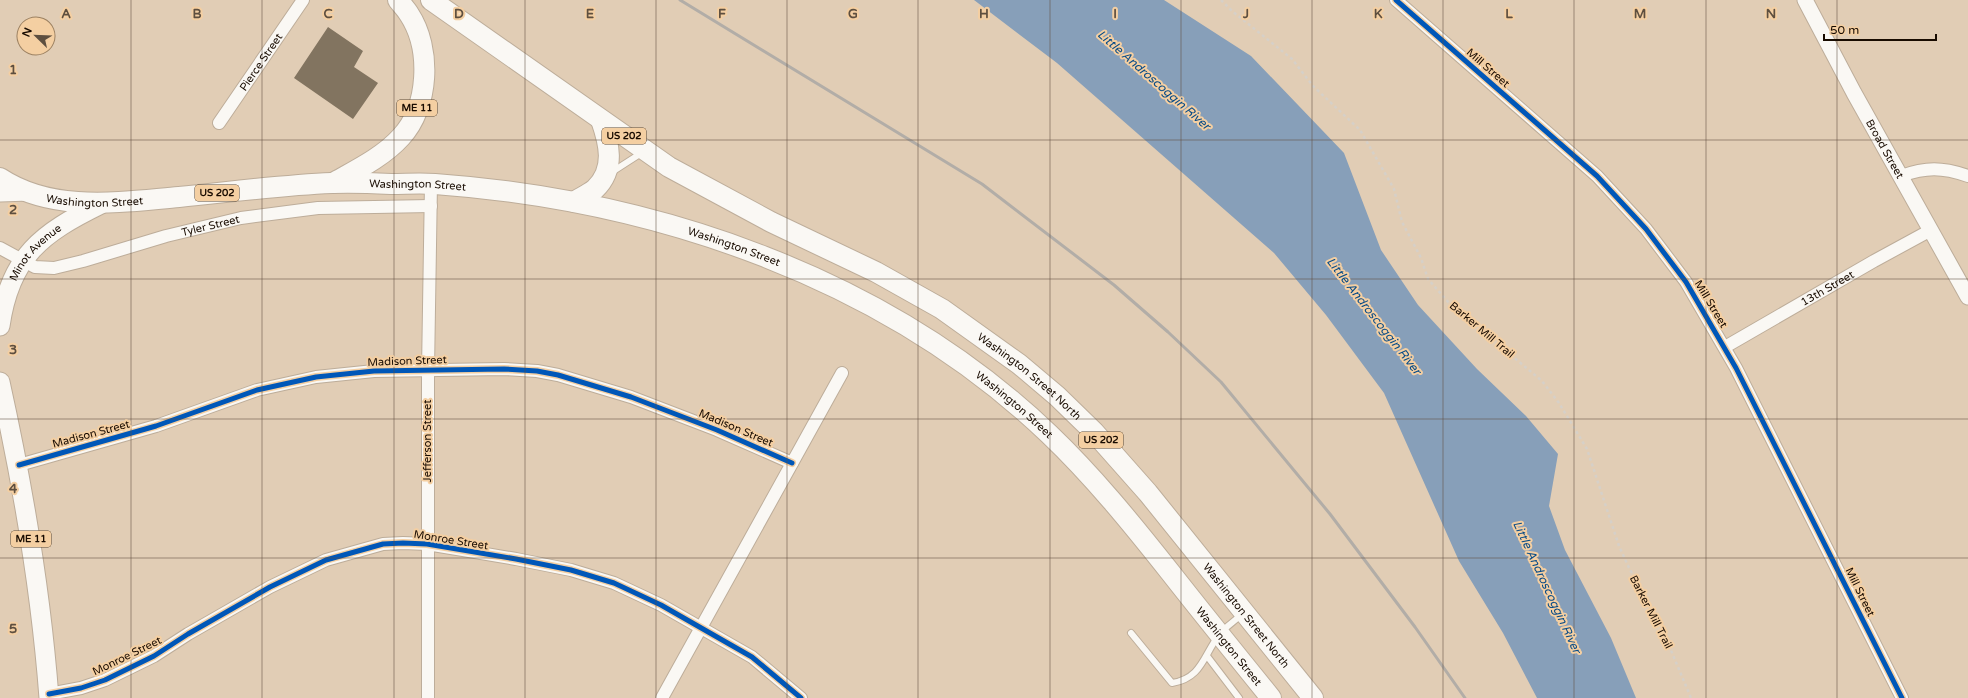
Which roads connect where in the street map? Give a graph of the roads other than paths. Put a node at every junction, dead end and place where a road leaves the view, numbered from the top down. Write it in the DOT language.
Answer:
graph roads {
  1 [pos="303,0"];
  2 [pos="398,0"];
  3 [pos="431,0"];
  4 [pos="1396,0"];
  5 [pos="1805,0"];
  6 [pos="601,120"];
  7 [pos="219,123"];
  8 [pos="645,150"];
  9 [pos="1901,176"];
  10 [pos="1968,176"];
  11 [pos="604,177"];
  12 [pos="0,178"];
  13 [pos="333,183"];
  14 [pos="431,184"];
  15 [pos="29,193"];
  16 [pos="0,194"];
  17 [pos="574,202"];
  18 [pos="101,204"];
  19 [pos="430,206"];
  20 [pos="1932,230"];
  21 [pos="0,248"];
  22 [pos="22,261"];
  23 [pos="1968,297"];
  24 [pos="0,326"];
  25 [pos="1725,347"];
  26 [pos="428,370"];
  27 [pos="842,373"];
  28 [pos="0,382"];
  29 [pos="792,464"];
  30 [pos="18,465"];
  31 [pos="427,544"];
  32 [pos="1244,612"];
  33 [pos="702,627"];
  34 [pos="1131,633"];
  35 [pos="1220,634"];
  36 [pos="1207,656"];
  37 [pos="49,696"];
  38 [pos="428,698"];
  39 [pos="662,698"];
  40 [pos="801,698"];
  41 [pos="1239,698"];
  42 [pos="1270,698"];
  43 [pos="1313,698"];
  44 [pos="1902,698"];
  1 -- 7 [label="street, Pierce Street"];
  2 -- 13 [label="highway, ME 11"];
  3 -- 6 [label="highway, US 202"];
  4 -- 25 [label="street, Mill Street"];
  5 -- 9 [label="street, Broad Street"];
  6 -- 8 [label="highway, US 202"];
  6 -- 11 [label="highway"];
  8 -- 11 [label="lane"];
  8 -- 32 [label="highway, Washington Street North / US 202"];
  9 -- 10 [label="street"];
  9 -- 20 [label="street, Broad Street"];
  11 -- 17 [label="highway"];
  12 -- 15 [label="highway, Washington Street / US 202"];
  13 -- 14 [label="highway, Washington Street / US 202"];
  13 -- 18 [label="highway, Washington Street / US 202"];
  14 -- 17 [label="highway, Washington Street / US 202"];
  14 -- 19 [label="street, Jefferson Street"];
  15 -- 16 [label="street, Washington Street"];
  15 -- 18 [label="highway, Washington Street / US 202"];
  17 -- 35 [label="highway, Washington Street / US 202"];
  18 -- 22 [label="main road, Minot Avenue"];
  19 -- 22 [label="street, Tyler Street"];
  19 -- 26 [label="street, Jefferson Street"];
  20 -- 23 [label="street, Broad Street"];
  20 -- 25 [label="street, 13th Street"];
  21 -- 22 [label="street, Tyler Street"];
  22 -- 24 [label="main road, Minot Avenue"];
  25 -- 44 [label="street, Mill Street"];
  26 -- 29 [label="street, Madison Street"];
  26 -- 30 [label="street, Madison Street"];
  26 -- 31 [label="street, Jefferson Street"];
  27 -- 29 [label="street"];
  28 -- 30 [label="main road, ME 11"];
  29 -- 33 [label="street"];
  30 -- 37 [label="main road, ME 11"];
  31 -- 33 [label="street, Monroe Street"];
  31 -- 37 [label="street, Monroe Street"];
  31 -- 38 [label="street, Jefferson Street"];
  32 -- 35 [label="lane"];
  32 -- 43 [label="highway, Washington Street North / US 202"];
  33 -- 39 [label="street"];
  33 -- 40 [label="street, Monroe Street"];
  34 -- 36 [label="lane"];
  35 -- 36 [label="lane"];
  35 -- 42 [label="highway, Washington Street / US 202"];
  36 -- 41 [label="lane"];
}
